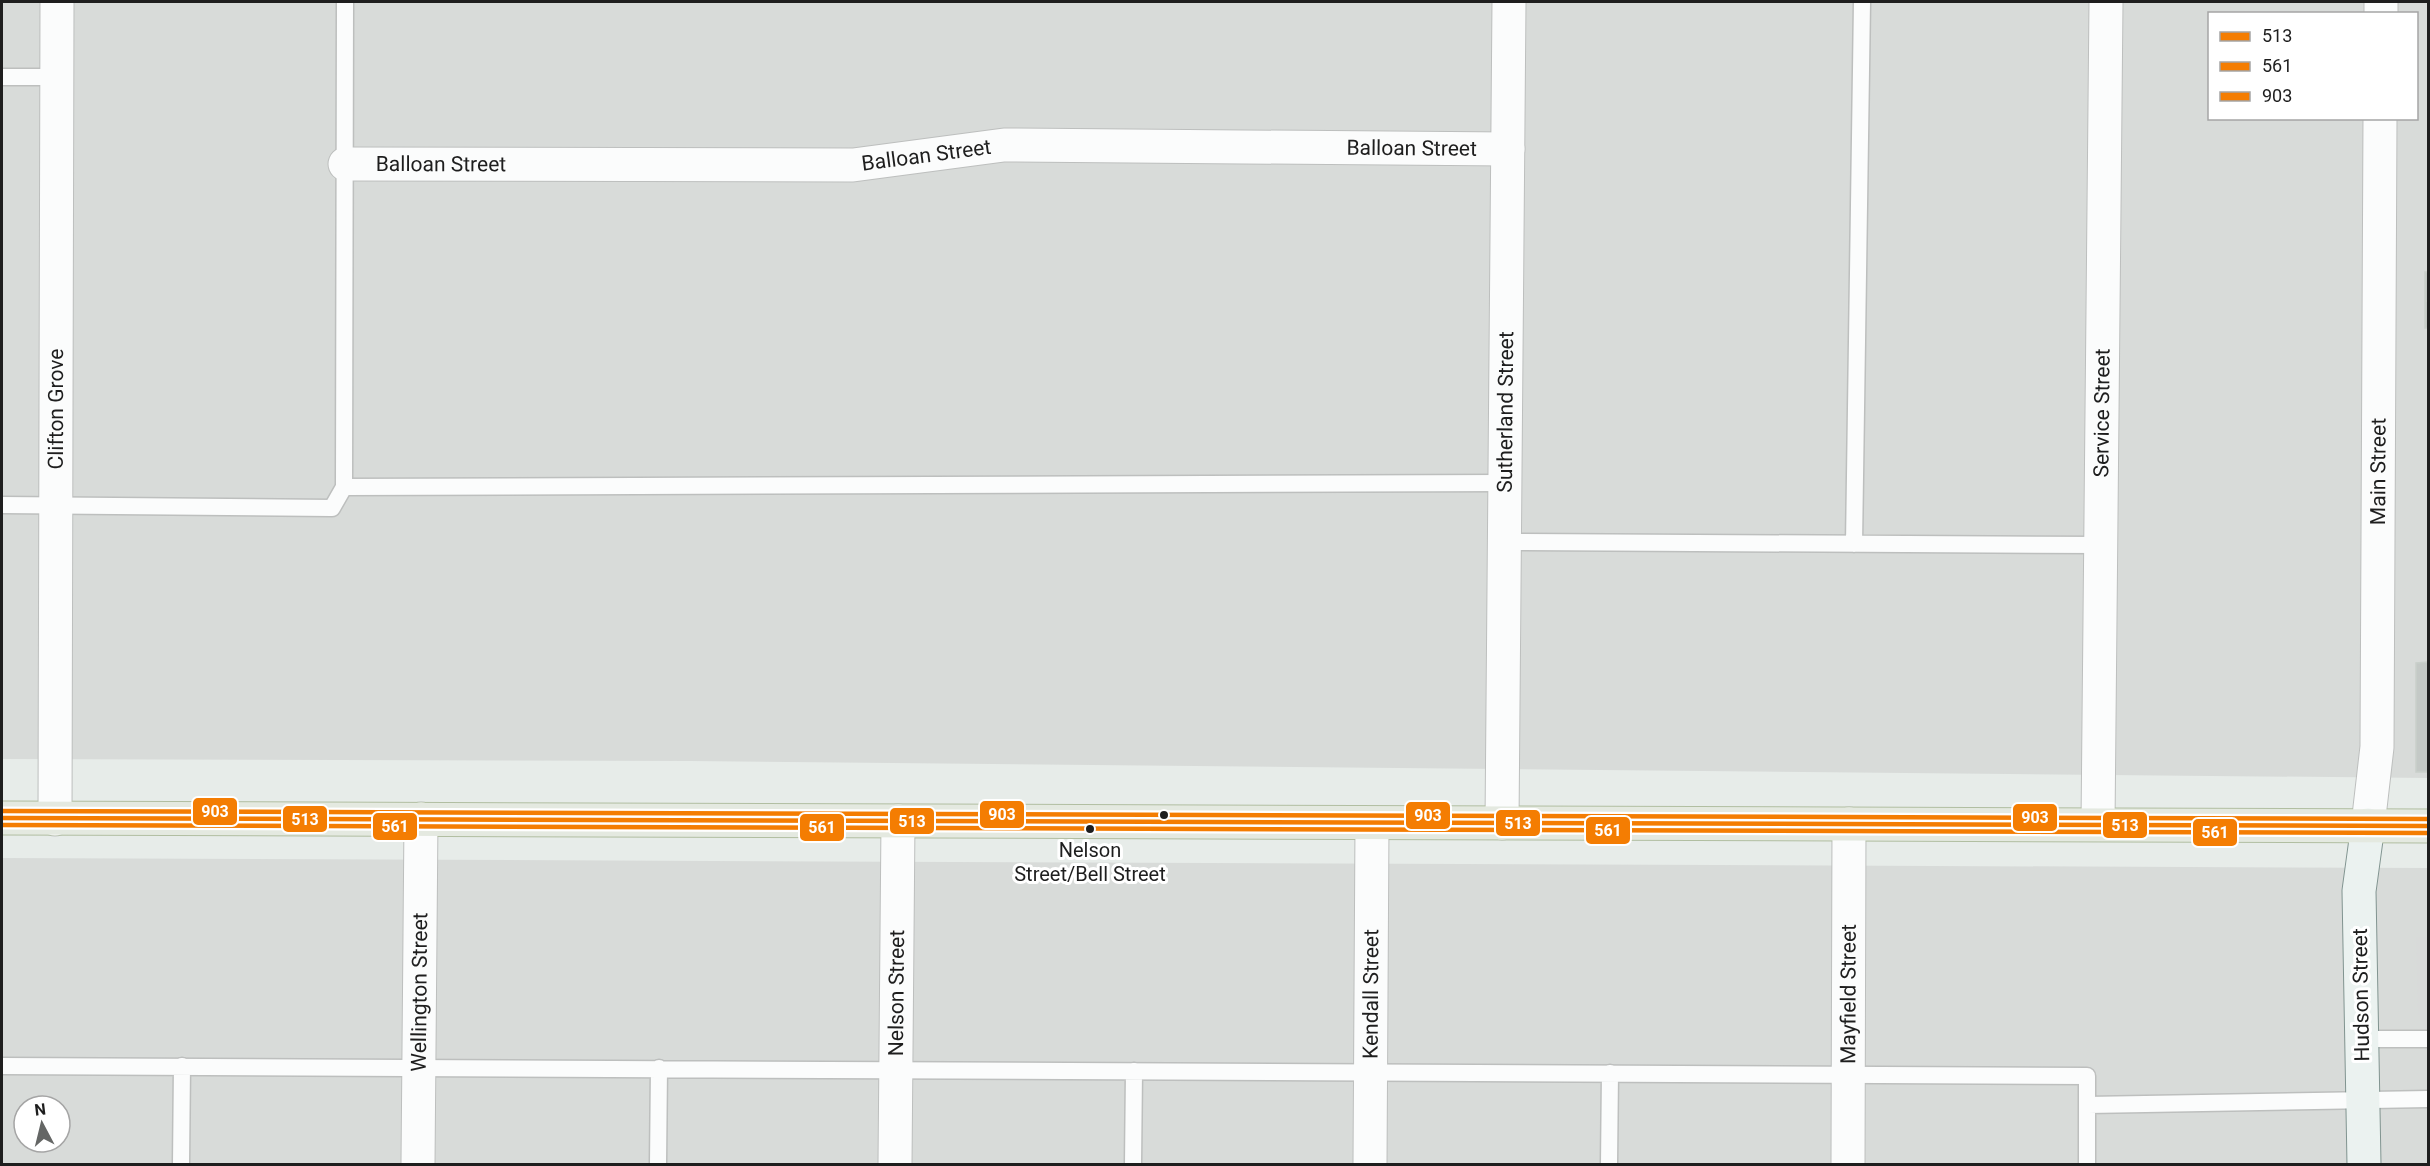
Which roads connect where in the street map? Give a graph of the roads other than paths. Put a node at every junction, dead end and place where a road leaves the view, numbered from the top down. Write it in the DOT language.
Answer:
graph roads {
  1 [pos="57,2"];
  2 [pos="345,2"];
  3 [pos="1509,2"];
  4 [pos="1862,2"];
  5 [pos="2106,2"];
  6 [pos="2,77"];
  7 [pos="57,77"];
  8 [pos="2380,120"];
  9 [pos="1508,149"];
  10 [pos="345,164"];
  11 [pos="1506,483"];
  12 [pos="344,487"];
  13 [pos="2,505"];
  14 [pos="57,505"];
  15 [pos="1505,542"];
  16 [pos="1854,544"];
  17 [pos="2102,545"];
  18 [pos="2,819"];
  19 [pos="55,819"];
  20 [pos="421,819"];
  21 [pos="898,821"];
  22 [pos="1502,823"];
  23 [pos="1372,824"];
  24 [pos="1849,824"];
  25 [pos="2098,824"];
  26 [pos="2367,825"];
  27 [pos="2428,826"];
  28 [pos="2428,1038"];
  29 [pos="2361,1039"];
  30 [pos="2,1066"];
  31 [pos="182,1066"];
  32 [pos="418,1068"];
  33 [pos="659,1068"];
  34 [pos="895,1069"];
  35 [pos="1134,1071"];
  36 [pos="1370,1072"];
  37 [pos="1610,1073"];
  38 [pos="1849,1073"];
  39 [pos="2363,1099"];
  40 [pos="2428,1099"];
  41 [pos="2088,1106"];
  42 [pos="181,1164"];
  43 [pos="418,1164"];
  44 [pos="658,1164"];
  45 [pos="895,1164"];
  46 [pos="1133,1164"];
  47 [pos="1370,1164"];
  48 [pos="1609,1164"];
  49 [pos="1848,1164"];
  50 [pos="2087,1164"];
  51 [pos="2364,1164"];
  1 -- 7 [label="street, Clifton Grove"];
  2 -- 10 [label="lane"];
  3 -- 9 [label="street, Sutherland Street"];
  4 -- 16 [label="lane"];
  5 -- 17 [label="street, Service Street"];
  6 -- 7 [label="lane"];
  7 -- 14 [label="street, Clifton Grove"];
  8 -- 26 [label="street, Main Street"];
  9 -- 10 [label="street, Balloan Street"];
  9 -- 11 [label="street, Sutherland Street"];
  10 -- 12 [label="lane"];
  11 -- 12 [label="lane"];
  11 -- 15 [label="street, Sutherland Street"];
  12 -- 14 [label="lane"];
  13 -- 14 [label="lane"];
  14 -- 19 [label="street, Clifton Grove"];
  15 -- 16 [label="lane"];
  15 -- 22 [label="street, Sutherland Street"];
  16 -- 17 [label="lane"];
  17 -- 25 [label="street, Service Street"];
  18 -- 19 [label="highway"];
  19 -- 20 [label="highway"];
  20 -- 21 [label="highway"];
  20 -- 32 [label="street, Wellington Street"];
  21 -- 23 [label="highway"];
  21 -- 34 [label="street, Nelson Street"];
  22 -- 23 [label="highway"];
  22 -- 24 [label="highway"];
  23 -- 36 [label="street, Kendall Street"];
  24 -- 25 [label="highway"];
  24 -- 38 [label="street, Mayfield Street"];
  25 -- 26 [label="highway"];
  26 -- 27 [label="highway"];
  26 -- 29 [label="street, Hudson Street"];
  28 -- 29 [label="lane"];
  29 -- 39 [label="street, Hudson Street"];
  30 -- 31 [label="lane"];
  31 -- 32 [label="lane"];
  31 -- 42 [label="lane"];
  32 -- 33 [label="lane"];
  32 -- 43 [label="street, Wellington Street"];
  33 -- 34 [label="lane"];
  33 -- 44 [label="lane"];
  34 -- 35 [label="lane"];
  34 -- 45 [label="street, Nelson Street"];
  35 -- 36 [label="lane"];
  35 -- 46 [label="lane"];
  36 -- 37 [label="lane"];
  36 -- 47 [label="street, Kendall Street"];
  37 -- 38 [label="lane"];
  37 -- 48 [label="lane"];
  38 -- 41 [label="lane"];
  38 -- 49 [label="street, Mayfield Street"];
  39 -- 40 [label="lane"];
  39 -- 41 [label="lane"];
  39 -- 51 [label="street, Hudson Street"];
  41 -- 50 [label="lane"];
}
